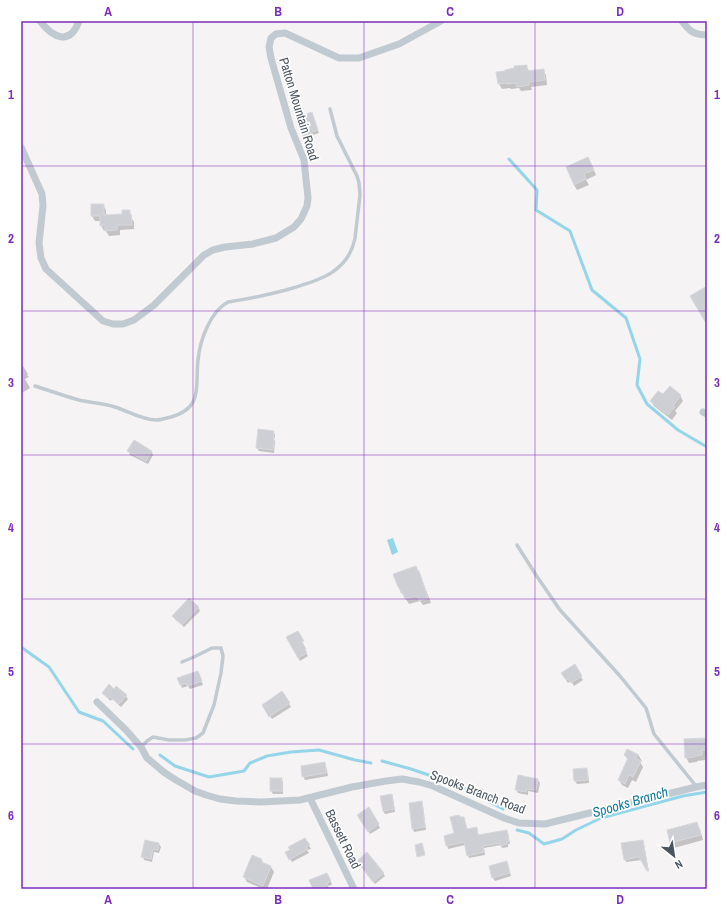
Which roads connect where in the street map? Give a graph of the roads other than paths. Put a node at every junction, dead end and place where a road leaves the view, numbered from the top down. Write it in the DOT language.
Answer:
graph roads {
  1 [pos="40,21"];
  2 [pos="79,21"];
  3 [pos="441,21"];
  4 [pos="682,21"];
  5 [pos="707,35"];
  6 [pos="330,109"];
  7 [pos="21,147"];
  8 [pos="35,386"];
  9 [pos="517,545"];
  10 [pos="182,662"];
  11 [pos="97,702"];
  12 [pos="141,747"];
  13 [pos="707,786"];
  14 [pos="696,787"];
  15 [pos="310,798"];
  16 [pos="354,889"];
  1 -- 2 [label="street"];
  3 -- 7 [label="street, Patton Mountain Road"];
  4 -- 5 [label="street"];
  6 -- 8 [label="lane"];
  9 -- 14 [label="lane"];
  10 -- 12 [label="lane"];
  11 -- 12 [label="street, Spooks Branch Road"];
  12 -- 15 [label="street, Spooks Branch Road"];
  13 -- 14 [label="street, Spooks Branch Road"];
  14 -- 15 [label="street, Spooks Branch Road"];
  15 -- 16 [label="street, Bassett Road"];
}
